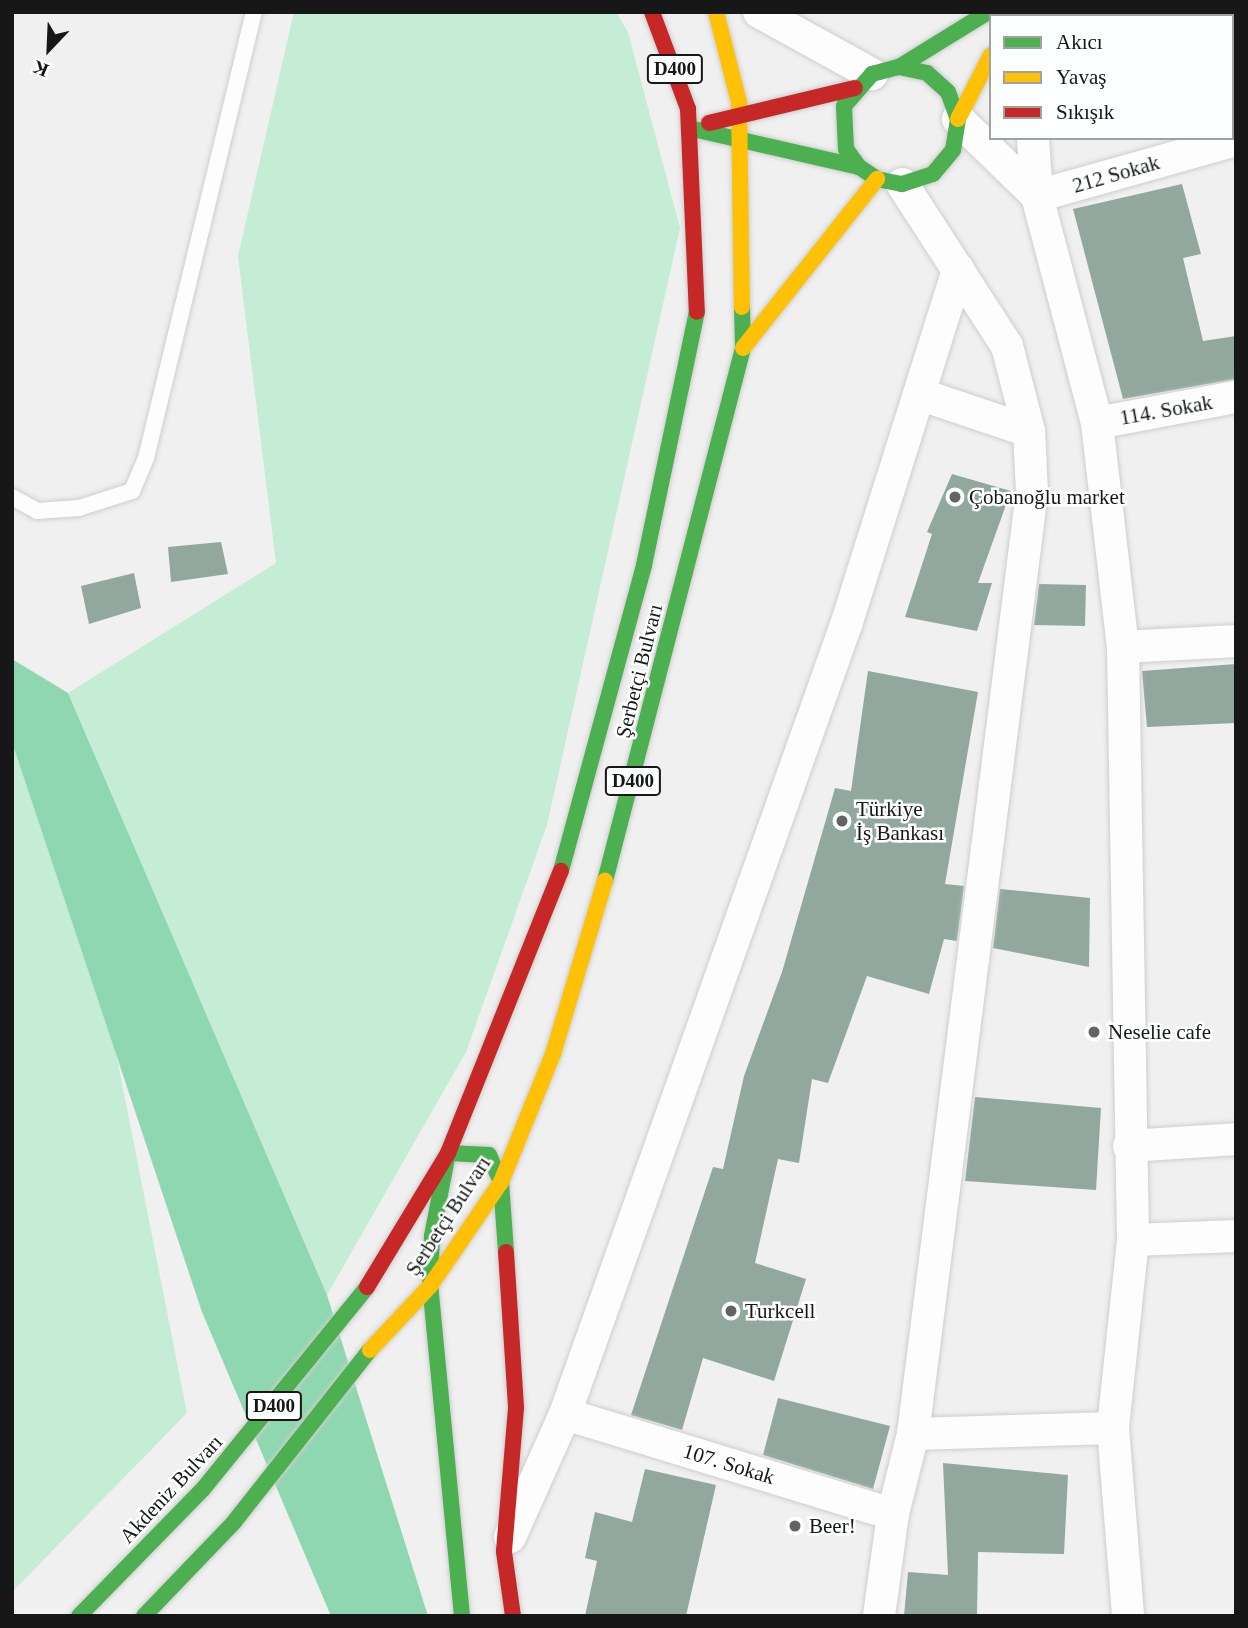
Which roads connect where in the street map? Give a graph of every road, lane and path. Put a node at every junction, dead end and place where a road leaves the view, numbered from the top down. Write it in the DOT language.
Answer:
graph roads {
  1 [pos="254,12"];
  2 [pos="652,12"];
  3 [pos="716,12"];
  4 [pos="759,12"];
  5 [pos="988,12"];
  6 [pos="989,59"];
  7 [pos="875,76"];
  8 [pos="740,116"];
  9 [pos="958,119"];
  10 [pos="690,128"];
  11 [pos="741,140"];
  12 [pos="1033,140"];
  13 [pos="1236,140"];
  14 [pos="859,167"];
  15 [pos="890,181"];
  16 [pos="1037,196"];
  17 [pos="958,269"];
  18 [pos="743,348"];
  19 [pos="919,394"];
  20 [pos="1236,397"];
  21 [pos="1097,423"];
  22 [pos="1029,431"];
  23 [pos="12,497"];
  24 [pos="1236,641"];
  25 [pos="1123,647"];
  26 [pos="1236,1139"];
  27 [pos="1129,1146"];
  28 [pos="449,1153"];
  29 [pos="501,1182"];
  30 [pos="1236,1236"];
  31 [pos="1133,1240"];
  32 [pos="430,1286"];
  33 [pos="344,1322"];
  34 [pos="565,1414"];
  35 [pos="1113,1428"];
  36 [pos="913,1434"];
  37 [pos="892,1514"];
  38 [pos="504,1552"];
  39 [pos="79,1616"];
  40 [pos="144,1616"];
  41 [pos="462,1616"];
  42 [pos="513,1616"];
  43 [pos="879,1616"];
  44 [pos="1128,1616"];
  1 -- 23 [label="lane"];
  2 -- 10 [label="main road, Şerbetçi Bulvarı / D400"];
  3 -- 8 [label="main road, Şerbetçi Bulvarı / D400"];
  4 -- 7 [label="street"];
  5 -- 7 [label="main road"];
  6 -- 9 [label="main road"];
  7 -- 8 [label="main road"];
  7 -- 9 [label="main road"];
  7 -- 14 [label="main road"];
  8 -- 10 [label="main road"];
  8 -- 11 [label="main road, Şerbetçi Bulvarı / D400"];
  9 -- 15 [label="main road"];
  9 -- 16 [label="street"];
  10 -- 11 [label="main road"];
  10 -- 28 [label="main road, Şerbetçi Bulvarı / D400"];
  11 -- 14 [label="main road"];
  11 -- 18 [label="main road, Şerbetçi Bulvarı / D400"];
  12 -- 16 [label="street"];
  13 -- 16 [label="street, 212 Sokak"];
  14 -- 15 [label="main road"];
  15 -- 17 [label="street"];
  15 -- 18 [label="main road"];
  16 -- 21 [label="street"];
  17 -- 19 [label="street"];
  17 -- 22 [label="street"];
  18 -- 29 [label="main road, Şerbetçi Bulvarı / D400"];
  19 -- 22 [label="street"];
  19 -- 34 [label="street"];
  20 -- 21 [label="street, 114. Sokak"];
  21 -- 25 [label="street"];
  22 -- 36 [label="street"];
  24 -- 25 [label="street"];
  25 -- 27 [label="street"];
  26 -- 27 [label="street"];
  27 -- 31 [label="street"];
  28 -- 29 [label="main road"];
  28 -- 32 [label="main road"];
  28 -- 33 [label="main road, Şerbetçi Bulvarı / D400"];
  29 -- 32 [label="main road, Şerbetçi Bulvarı / D400"];
  29 -- 38 [label="main road"];
  30 -- 31 [label="street"];
  31 -- 35 [label="street"];
  32 -- 40 [label="main road, Şerbetçi Bulvarı / D400"];
  32 -- 41 [label="main road"];
  33 -- 39 [label="main road, Akdeniz Bulvarı / D400"];
  34 -- 37 [label="street, 107. Sokak"];
  34 -- 38 [label="street"];
  35 -- 36 [label="street"];
  35 -- 44 [label="street"];
  36 -- 37 [label="street"];
  37 -- 43 [label="street"];
  38 -- 42 [label="main road"];
}
